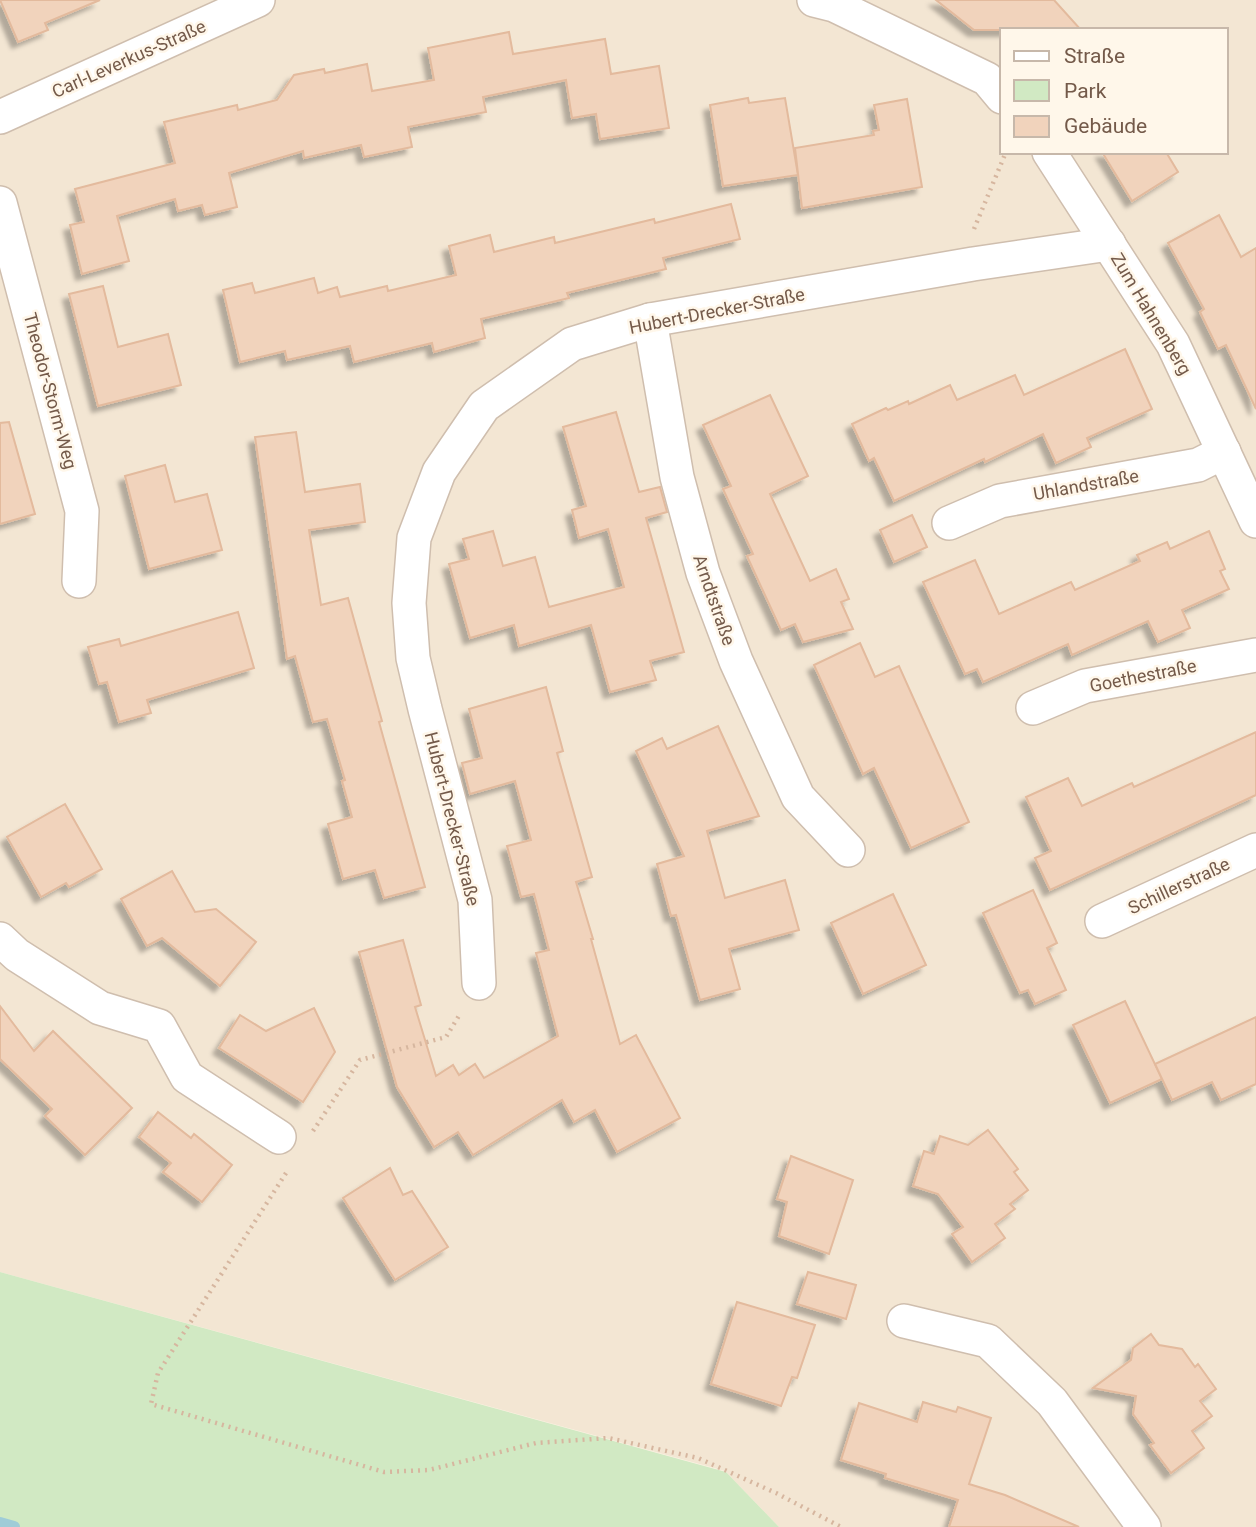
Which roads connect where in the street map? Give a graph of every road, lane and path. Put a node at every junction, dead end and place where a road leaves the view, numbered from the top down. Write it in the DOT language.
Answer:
graph roads {
  1 [pos="258,0"];
  2 [pos="814,0"];
  3 [pos="1000,95"];
  4 [pos="0,117"];
  5 [pos="1005,154"];
  6 [pos="1050,154"];
  7 [pos="0,203"];
  8 [pos="1109,244"];
  9 [pos="959,266"];
  10 [pos="650,320"];
  11 [pos="1224,452"];
  12 [pos="1256,521"];
  13 [pos="949,523"];
  14 [pos="79,581"];
  15 [pos="1256,655"];
  16 [pos="1033,708"];
  17 [pos="848,850"];
  18 [pos="1256,850"];
  19 [pos="1102,922"];
  20 [pos="0,939"];
  21 [pos="479,983"];
  22 [pos="293,1146"];
  23 [pos="904,1321"];
  24 [pos="841,1527"];
  25 [pos="1144,1527"];
  1 -- 4 [label="street, Carl-Leverkus-Straße"];
  2 -- 3 [label="street"];
  5 -- 9 [label="path"];
  6 -- 8 [label="street, Zum Hahnenberg"];
  7 -- 14 [label="street, Theodor-Storm-Weg"];
  8 -- 9 [label="street, Hubert-Drecker-Straße"];
  8 -- 11 [label="street, Zum Hahnenberg"];
  9 -- 10 [label="street, Hubert-Drecker-Straße"];
  10 -- 17 [label="street, Arndtstraße"];
  10 -- 21 [label="street, Hubert-Drecker-Straße"];
  11 -- 12 [label="street, Zum Hahnenberg"];
  11 -- 13 [label="street, Uhlandstraße"];
  15 -- 16 [label="street, Goethestraße"];
  18 -- 19 [label="street, Schillerstraße"];
  20 -- 22 [label="street"];
  21 -- 22 [label="path"];
  22 -- 24 [label="path"];
  23 -- 25 [label="street"];
}
